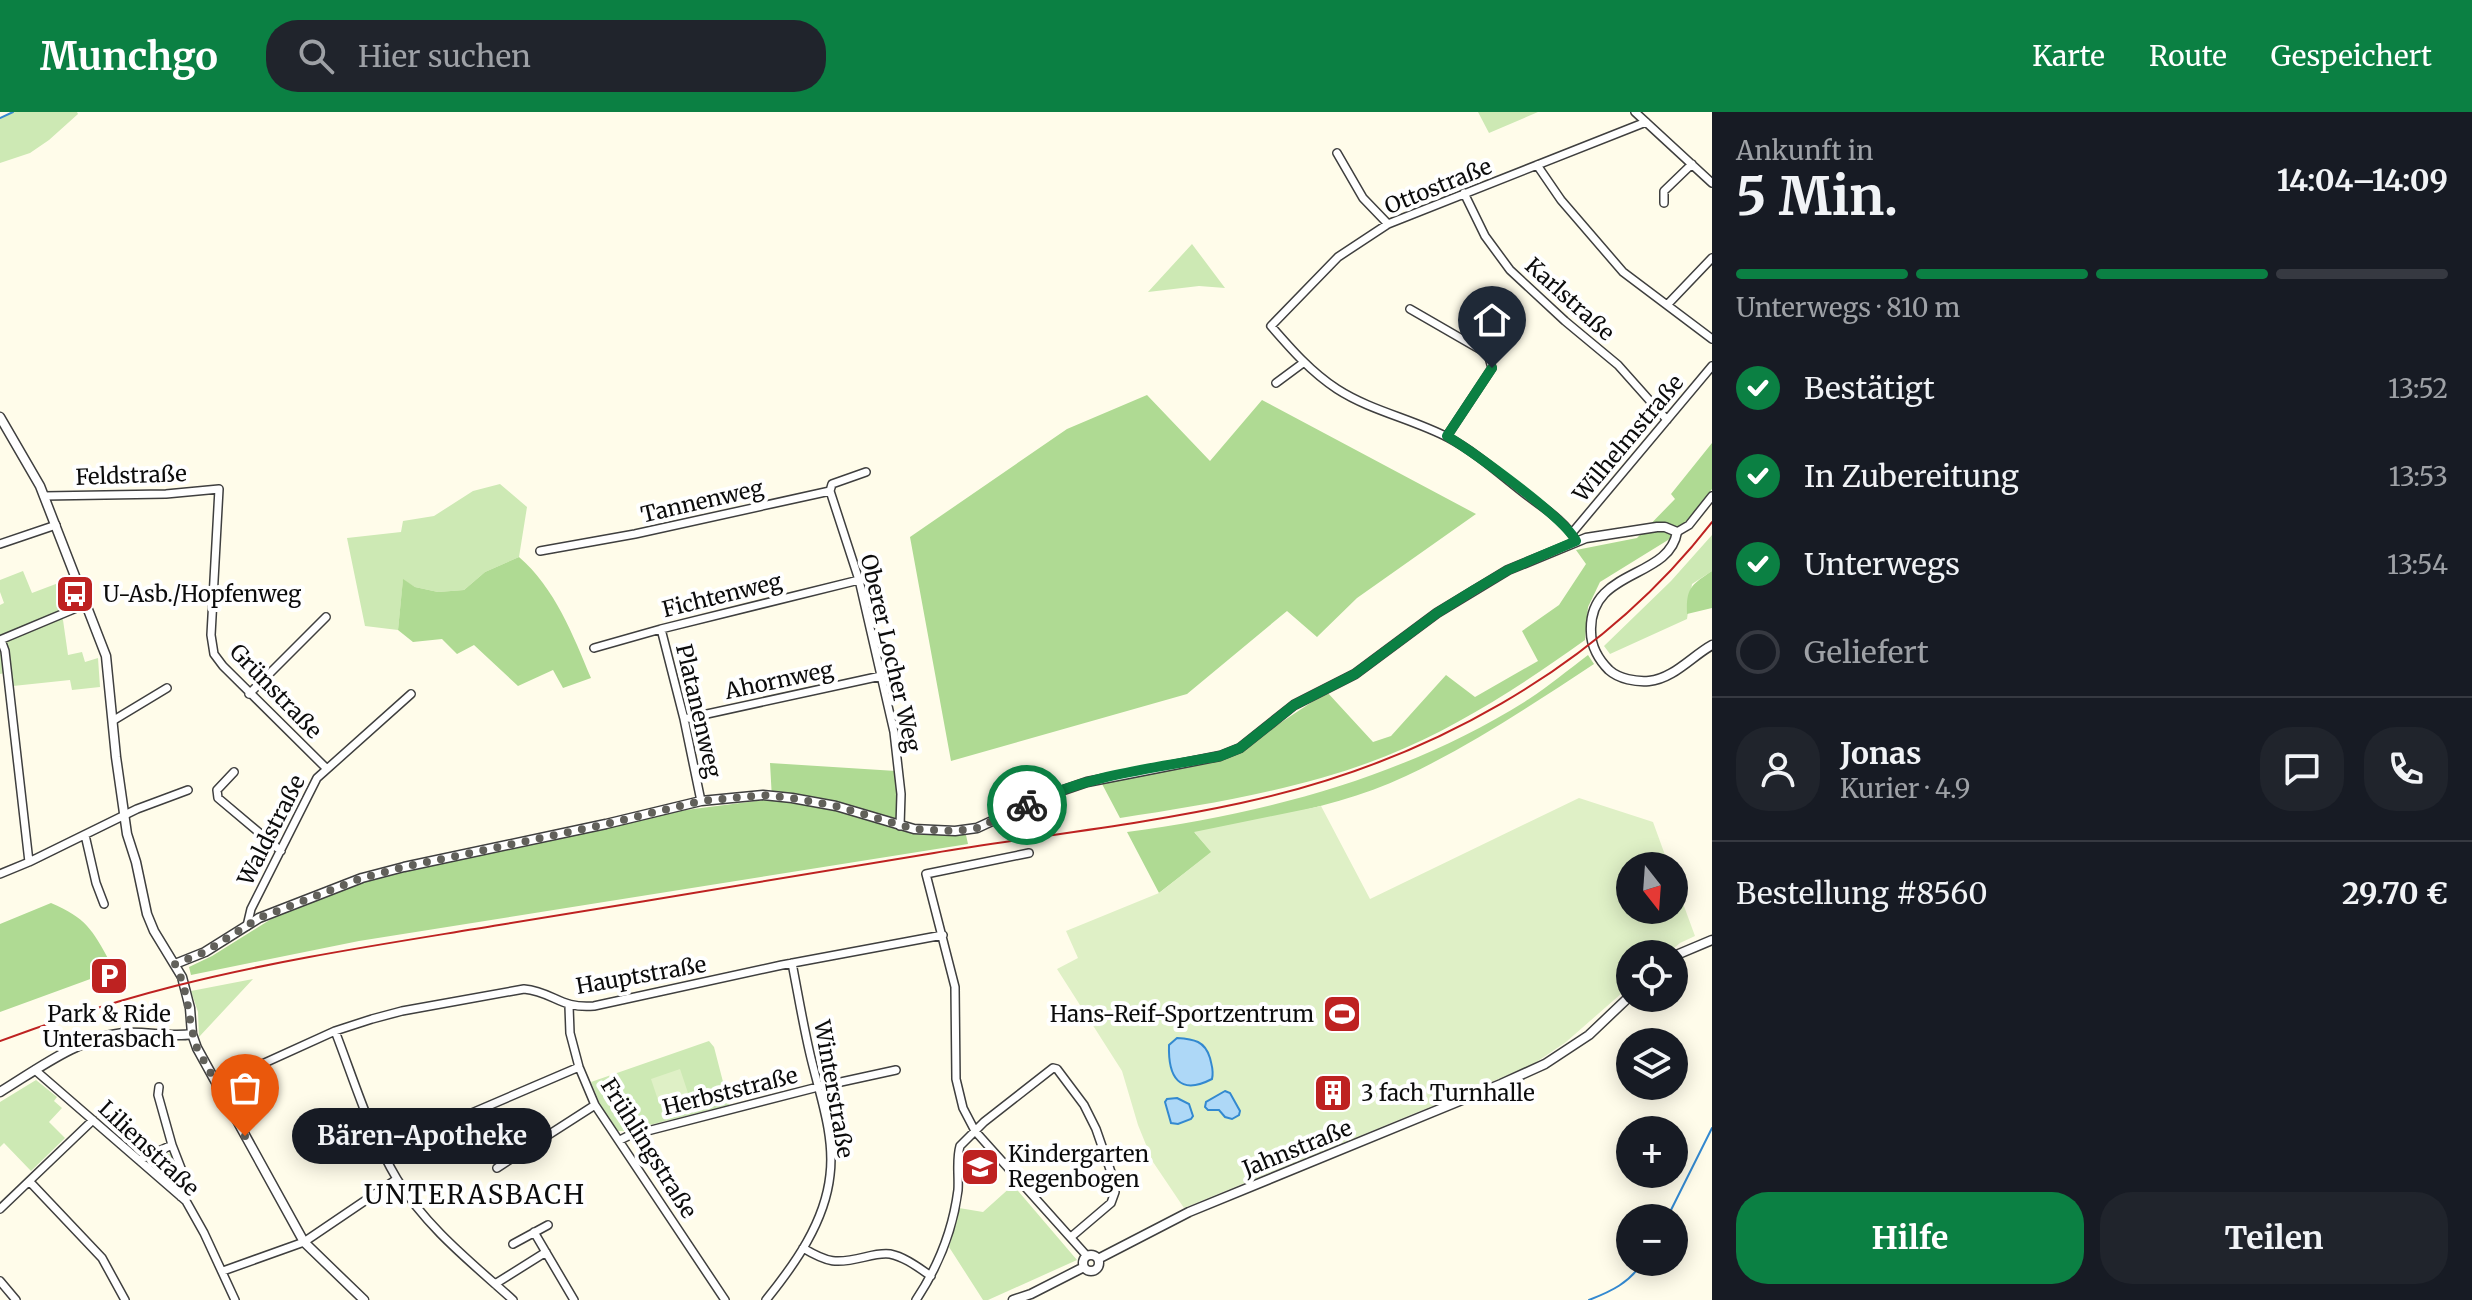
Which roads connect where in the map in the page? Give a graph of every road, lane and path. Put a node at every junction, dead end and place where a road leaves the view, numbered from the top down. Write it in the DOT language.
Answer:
graph roads {
  1 [pos="1635,112"];
  2 [pos="1646,122"];
  3 [pos="1337,153"];
  4 [pos="1692,164"];
  5 [pos="1537,165"];
  6 [pos="1712,183"];
  7 [pos="1464,193"];
  8 [pos="1664,203"];
  9 [pos="1388,224"];
  10 [pos="1712,258"];
  11 [pos="1667,305"];
  12 [pos="1410,309"];
  13 [pos="1712,339"];
  14 [pos="1303,363"];
  15 [pos="1712,366"];
  16 [pos="1276,383"];
  17 [pos="0,417"];
  18 [pos="1667,420"];
  19 [pos="1447,436"];
  20 [pos="866,472"];
  21 [pos="219,489"];
  22 [pos="830,491"];
  23 [pos="44,496"];
  24 [pos="1712,496"];
  25 [pos="56,525"];
  26 [pos="1677,532"];
  27 [pos="1574,537"];
  28 [pos="0,544"];
  29 [pos="540,551"];
  30 [pos="859,580"];
  31 [pos="86,604"];
  32 [pos="326,617"];
  33 [pos="661,629"];
  34 [pos="0,640"];
  35 [pos="1712,645"];
  36 [pos="594,648"];
  37 [pos="881,676"];
  38 [pos="167,688"];
  39 [pos="249,694"];
  40 [pos="411,694"];
  41 [pos="684,719"];
  42 [pos="114,720"];
  43 [pos="326,768"];
  44 [pos="234,772"];
  45 [pos="188,790"];
  46 [pos="701,801"];
  47 [pos="125,815"];
  48 [pos="900,826"];
  49 [pos="85,835"];
  50 [pos="281,851"];
  51 [pos="1029,853"];
  52 [pos="29,862"];
  53 [pos="0,874"];
  54 [pos="104,904"];
  55 [pos="247,926"];
  56 [pos="943,935"];
  57 [pos="1712,940"];
  58 [pos="1688,950"];
  59 [pos="792,963"];
  60 [pos="175,964"];
  61 [pos="569,1006"];
  62 [pos="1616,1009"];
  63 [pos="335,1031"];
  64 [pos="192,1034"];
  65 [pos="579,1067"];
  66 [pos="35,1070"];
  67 [pos="896,1070"];
  68 [pos="216,1085"];
  69 [pos="159,1087"];
  70 [pos="818,1087"];
  71 [pos="0,1092"];
  72 [pos="595,1105"];
  73 [pos="93,1120"];
  74 [pos="975,1131"];
  75 [pos="620,1140"];
  76 [pos="172,1145"];
  77 [pos="383,1151"];
  78 [pos="139,1160"];
  79 [pos="497,1168"];
  80 [pos="397,1179"];
  81 [pos="30,1182"];
  82 [pos="181,1197"];
  83 [pos="0,1209"];
  84 [pos="548,1225"];
  85 [pos="534,1232"];
  86 [pos="1071,1237"];
  87 [pos="304,1242"];
  88 [pos="513,1244"];
  89 [pos="803,1248"];
  90 [pos="546,1252"];
  91 [pos="1087,1256"];
  92 [pos="1098,1259"];
  93 [pos="1084,1267"];
  94 [pos="222,1269"];
  95 [pos="931,1276"];
  96 [pos="0,1281"];
  97 [pos="495,1284"];
  98 [pos="16,1300"];
  99 [pos="125,1300"];
  100 [pos="235,1300"];
  101 [pos="364,1300"];
  102 [pos="513,1300"];
  103 [pos="574,1300"];
  104 [pos="725,1300"];
  105 [pos="766,1300"];
  106 [pos="916,1300"];
  107 [pos="1013,1300"];
  1 -- 2 [label="street"];
  2 -- 4 [label="street"];
  2 -- 5 [label="street, Ottostraße"];
  3 -- 9 [label="street"];
  4 -- 6 [label="street"];
  4 -- 8 [label="street"];
  5 -- 7 [label="street, Ottostraße"];
  5 -- 11 [label="street"];
  7 -- 9 [label="street, Ottostraße"];
  7 -- 18 [label="street, Karlstraße"];
  9 -- 14 [label="street, Ottostraße"];
  10 -- 11 [label="street"];
  11 -- 13 [label="street"];
  12 -- 19 [label="street"];
  14 -- 16 [label="street"];
  14 -- 19 [label="street"];
  15 -- 18 [label="street, Wilhelmstraße"];
  17 -- 23 [label="street"];
  18 -- 27 [label="street, Wilhelmstraße"];
  19 -- 27 [label="street"];
  20 -- 22 [label="street, Tannenweg"];
  21 -- 23 [label="street, Feldstraße"];
  21 -- 39 [label="street, Grünstraße"];
  22 -- 29 [label="street, Tannenweg"];
  22 -- 30 [label="street, Oberer Locher Weg"];
  23 -- 25 [label="street"];
  24 -- 26 [label="street"];
  25 -- 28 [label="street"];
  25 -- 31 [label="street"];
  26 -- 27 [label="street, Waldstraße"];
  26 -- 35 [label="street"];
  27 -- 48 [label="street, Waldstraße"];
  30 -- 33 [label="street, Fichtenweg"];
  30 -- 37 [label="street, Oberer Locher Weg"];
  31 -- 34 [label="street"];
  31 -- 42 [label="street"];
  32 -- 39 [label="street"];
  33 -- 36 [label="street, Fichtenweg"];
  33 -- 41 [label="street, Platanenweg"];
  34 -- 52 [label="street"];
  37 -- 41 [label="street, Ahornweg"];
  37 -- 48 [label="street, Oberer Locher Weg"];
  38 -- 42 [label="street"];
  39 -- 43 [label="street, Grünstraße"];
  40 -- 43 [label="street, Waldstraße"];
  41 -- 46 [label="street, Platanenweg"];
  42 -- 47 [label="street"];
  43 -- 50 [label="street, Waldstraße"];
  44 -- 50 [label="street"];
  45 -- 47 [label="street"];
  46 -- 48 [label="street, Waldstraße"];
  46 -- 55 [label="street, Waldstraße"];
  47 -- 49 [label="street"];
  47 -- 60 [label="street"];
  49 -- 52 [label="street"];
  49 -- 54 [label="street"];
  50 -- 55 [label="street, Waldstraße"];
  51 -- 56 [label="street"];
  52 -- 53 [label="street"];
  55 -- 60 [label="street, Waldstraße"];
  56 -- 59 [label="street, Hauptstraße"];
  56 -- 74 [label="street"];
  57 -- 58 [label="street"];
  59 -- 61 [label="street, Hauptstraße"];
  59 -- 70 [label="street, Winterstraße"];
  60 -- 64 [label="street"];
  61 -- 63 [label="street, Hauptstraße"];
  61 -- 65 [label="street, Frühlingstraße"];
  62 -- 92 [label="street, Jahnstraße"];
  63 -- 68 [label="street, Hauptstraße"];
  63 -- 77 [label="street"];
  64 -- 66 [label="street"];
  64 -- 68 [label="street"];
  65 -- 72 [label="street, Frühlingstraße"];
  65 -- 77 [label="street"];
  66 -- 71 [label="street"];
  66 -- 73 [label="street, Lilienstraße"];
  67 -- 70 [label="street, Herbststraße"];
  68 -- 87 [label="street"];
  69 -- 76 [label="street"];
  70 -- 75 [label="street, Herbststraße"];
  70 -- 89 [label="street, Winterstraße"];
  72 -- 75 [label="street, Frühlingstraße"];
  72 -- 79 [label="street"];
  73 -- 78 [label="street, Lilienstraße"];
  73 -- 81 [label="street"];
  74 -- 86 [label="street"];
  74 -- 86 [label="street"];
  74 -- 95 [label="street"];
  75 -- 104 [label="street, Frühlingstraße"];
  76 -- 78 [label="street"];
  76 -- 82 [label="street"];
  77 -- 80 [label="street"];
  78 -- 82 [label="street, Lilienstraße"];
  80 -- 87 [label="street"];
  80 -- 97 [label="street"];
  81 -- 83 [label="street"];
  81 -- 99 [label="street"];
  82 -- 94 [label="street, Lilienstraße"];
  84 -- 85 [label="street"];
  85 -- 88 [label="street"];
  85 -- 90 [label="street"];
  86 -- 91 [label="street"];
  87 -- 94 [label="street"];
  87 -- 101 [label="street"];
  89 -- 95 [label="street"];
  89 -- 105 [label="street, Winterstraße"];
  90 -- 97 [label="street"];
  90 -- 103 [label="street"];
  91 -- 92 [label="street"];
  91 -- 93 [label="street"];
  92 -- 93 [label="street, Jahnstraße"];
  93 -- 107 [label="street, Jahnstraße"];
  94 -- 100 [label="street, Lilienstraße"];
  95 -- 106 [label="street"];
  96 -- 98 [label="street"];
  97 -- 102 [label="street"];
}
